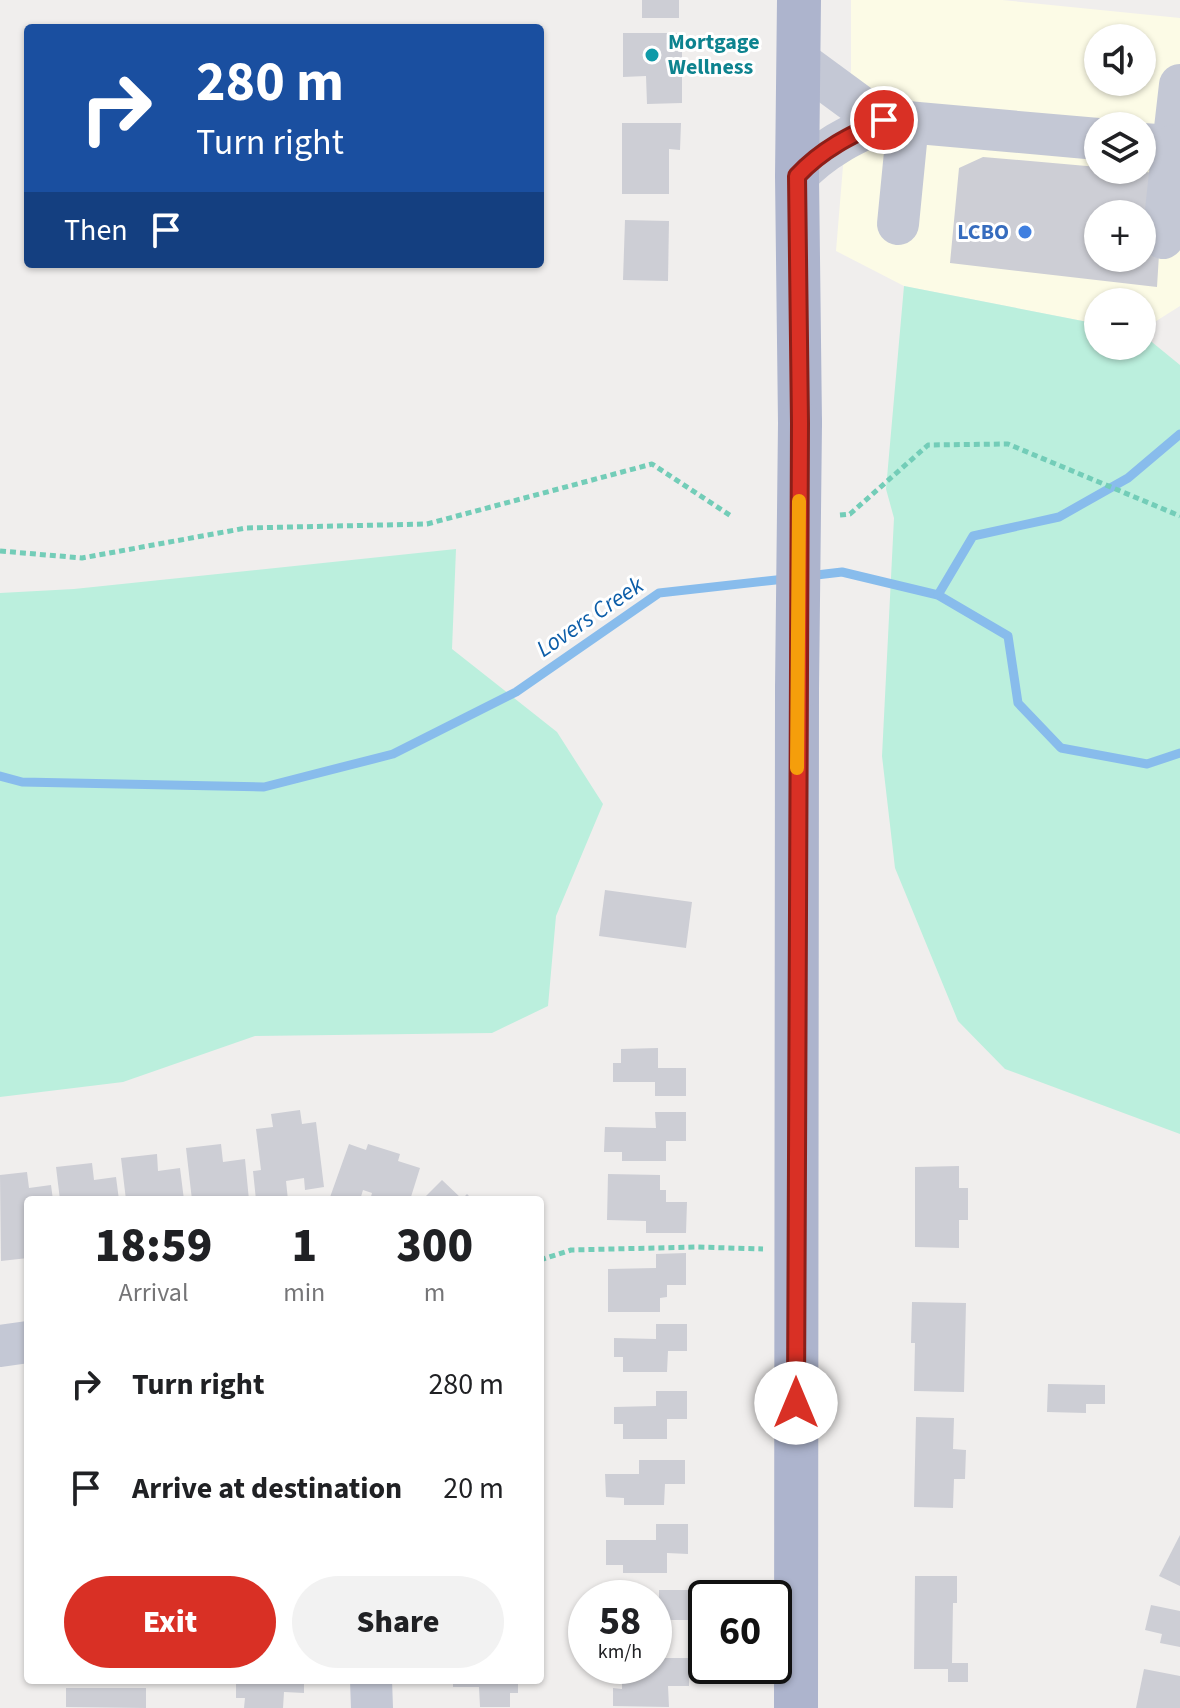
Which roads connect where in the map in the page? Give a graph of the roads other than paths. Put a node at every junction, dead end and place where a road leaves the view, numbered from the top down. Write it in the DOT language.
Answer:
graph roads {
  1 [pos="799,0"];
  2 [pos="800,62"];
  3 [pos="1180,85"];
  4 [pos="896,121"];
  5 [pos="1084,138"];
  6 [pos="1157,145"];
  7 [pos="797,176"];
  8 [pos="898,224"];
  9 [pos="1163,238"];
  10 [pos="24,1343"];
  11 [pos="0,1346"];
  12 [pos="371,1684"];
  13 [pos="372,1708"];
  14 [pos="796,1708"];
  1 -- 2 [label="main road"];
  2 -- 4 [label="street"];
  2 -- 7 [label="main road"];
  3 -- 6 [label="street"];
  4 -- 5 [label="street"];
  4 -- 7 [label="street"];
  4 -- 8 [label="street"];
  6 -- 9 [label="street"];
  7 -- 14 [label="main road, bridge"];
  10 -- 11 [label="street"];
  12 -- 13 [label="street"];
}
